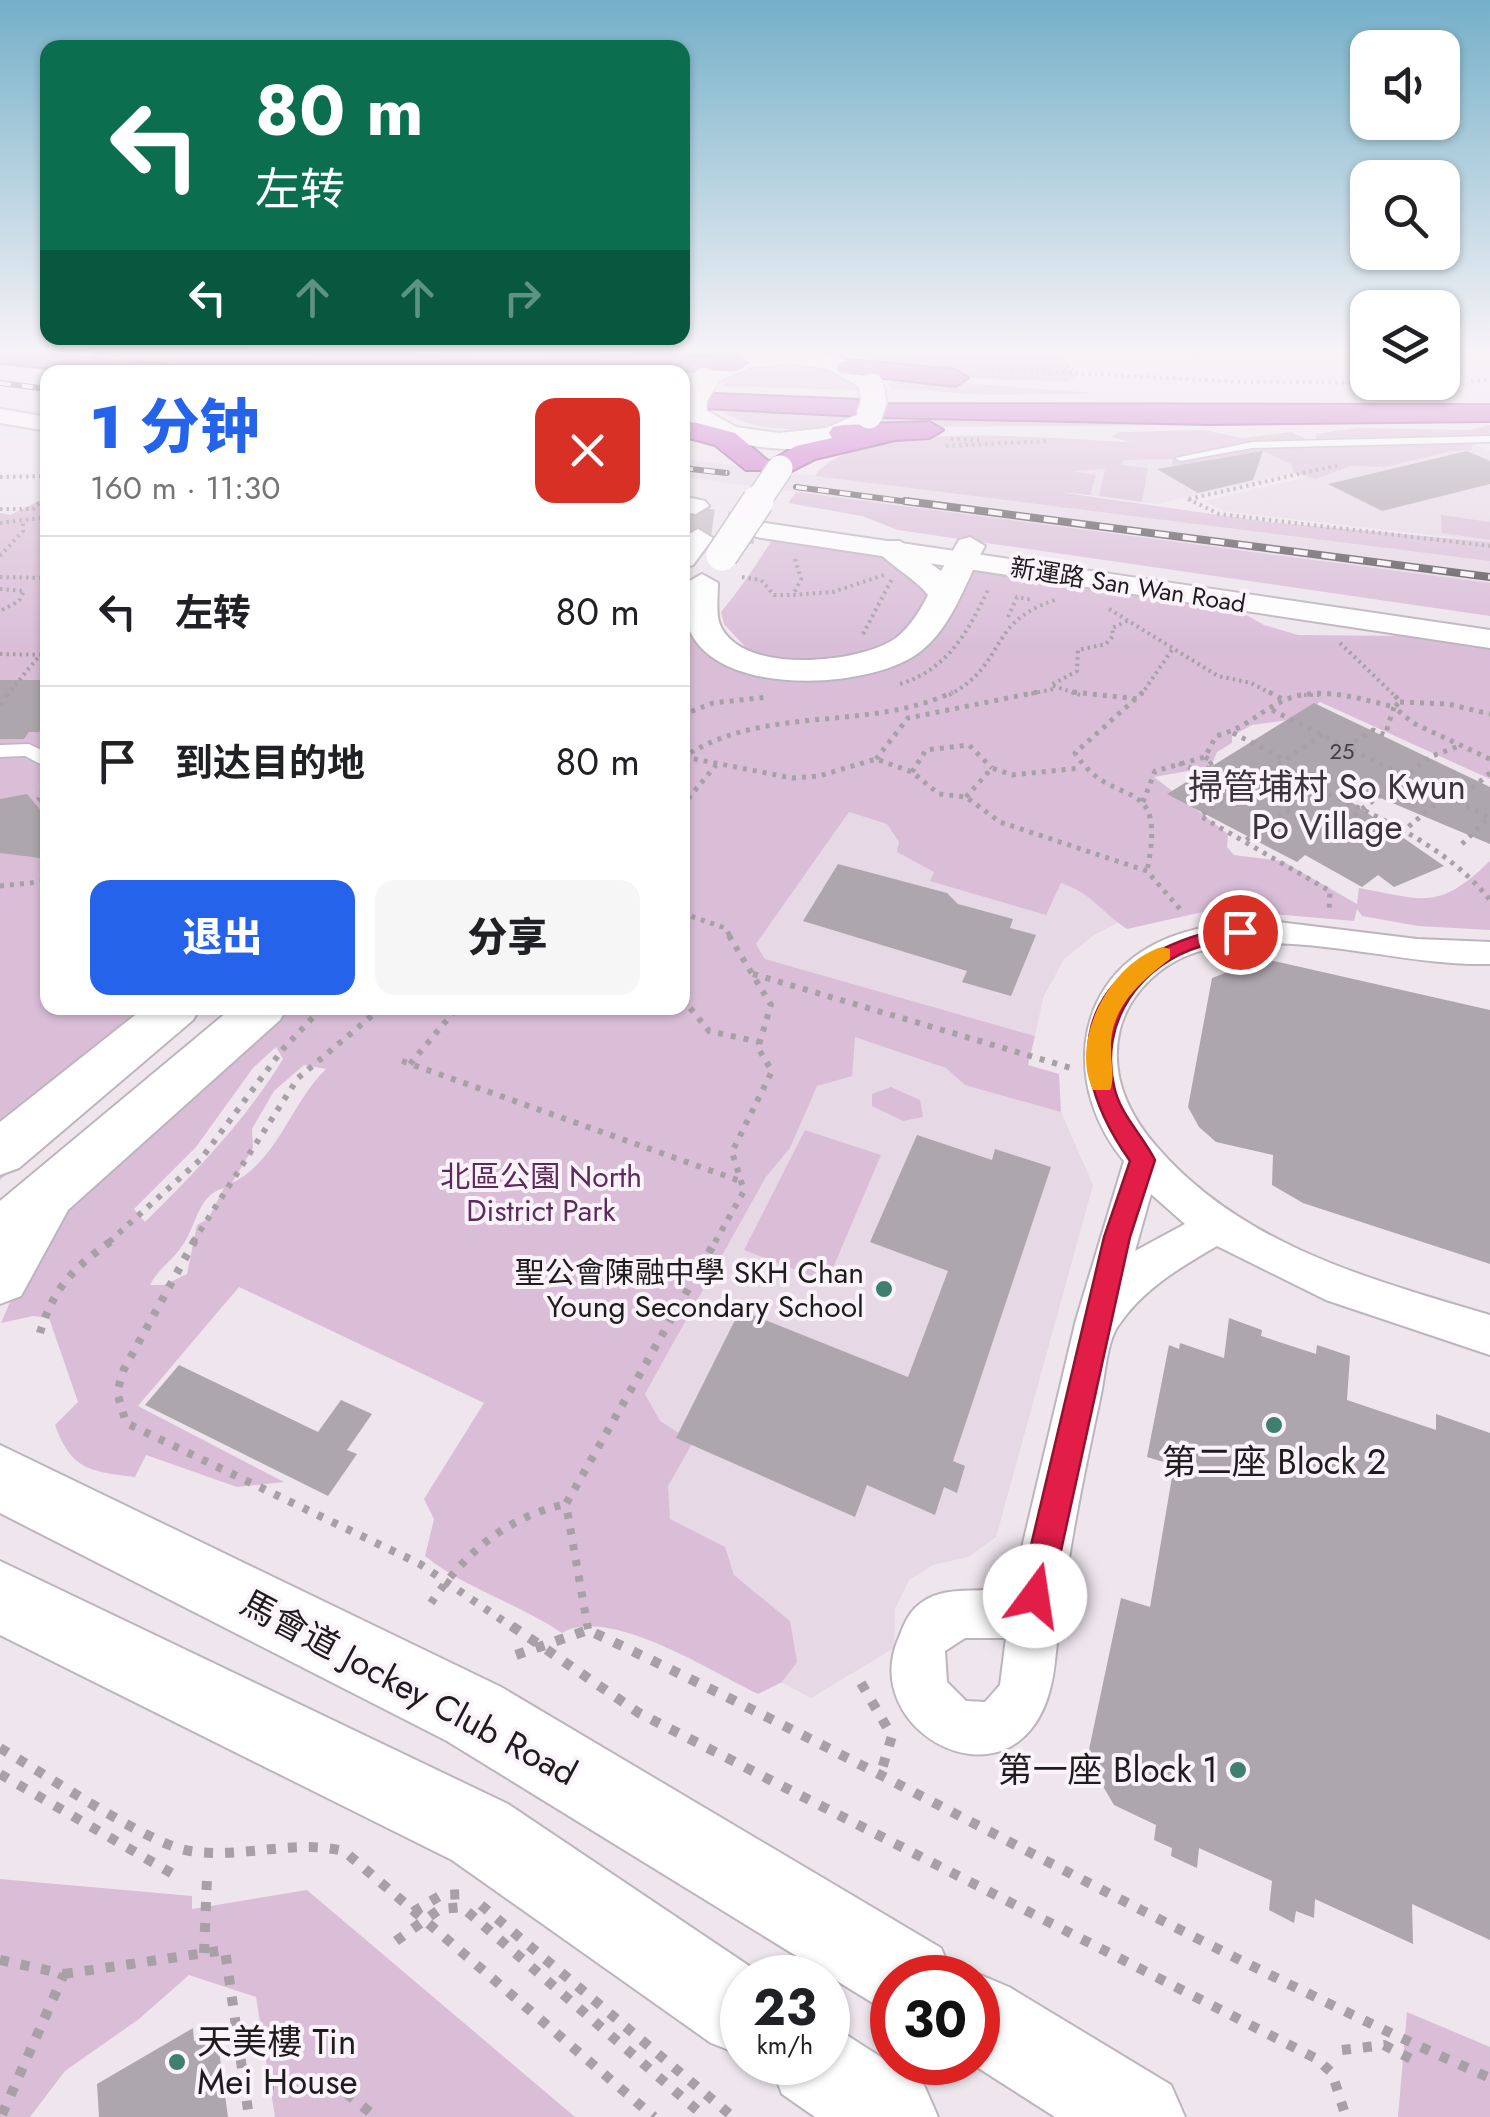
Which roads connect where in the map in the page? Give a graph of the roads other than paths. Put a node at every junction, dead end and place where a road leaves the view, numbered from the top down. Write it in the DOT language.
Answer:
graph roads {
  1 [pos="742,450"];
  2 [pos="756,450"];
  3 [pos="798,450"];
  4 [pos="815,450"];
  5 [pos="1222,450"];
  6 [pos="1180,458"];
  7 [pos="768,466"];
  8 [pos="697,546"];
  9 [pos="888,547"];
  10 [pos="966,552"];
  11 [pos="943,594"];
  12 [pos="1490,620"];
  13 [pos="1490,639"];
  14 [pos="0,752"];
  15 [pos="40,757"];
  16 [pos="1490,953"];
  17 [pos="168,1015"];
  18 [pos="255,1015"];
  19 [pos="0,1153"];
  20 [pos="1143,1160"];
  21 [pos="52,1188"];
  22 [pos="1216,1227"];
  23 [pos="0,1235"];
  24 [pos="0,1278"];
  25 [pos="1095,1329"];
  26 [pos="1490,1334"];
  27 [pos="0,1478"];
  28 [pos="1035,1596"];
  29 [pos="0,1597"];
  30 [pos="873,1955"];
  31 [pos="720,1997"];
  32 [pos="1000,2032"];
  33 [pos="847,2085"];
  34 [pos="892,2117"];
  35 [pos="1139,2117"];
  1 -- 7 [label="highway"];
  2 -- 7 [label="main road"];
  3 -- 7 [label="main road"];
  4 -- 7 [label="highway"];
  5 -- 6 [label="lane"];
  7 -- 8 [label="main road, bridge"];
  8 -- 11 [label="main road"];
  9 -- 10 [label="street, 新運路 San Wan Road"];
  9 -- 10 [label="street, 新運路 San Wan Road"];
  9 -- 11 [label="main road"];
  10 -- 11 [label="main road"];
  10 -- 12 [label="street, 新運路 San Wan Road"];
  10 -- 13 [label="street, 新運路 San Wan Road"];
  14 -- 15 [label="street"];
  16 -- 20 [label="street"];
  17 -- 19 [label="main road"];
  18 -- 21 [label="main road"];
  20 -- 22 [label="street"];
  20 -- 25 [label="street"];
  21 -- 23 [label="main road"];
  21 -- 24 [label="main road"];
  22 -- 25 [label="street"];
  22 -- 26 [label="street"];
  25 -- 28 [label="street"];
  27 -- 30 [label="main road, 馬會道 Jockey Club Road"];
  29 -- 31 [label="main road"];
  32 -- 35 [label="main road"];
  33 -- 34 [label="main road"];
}
